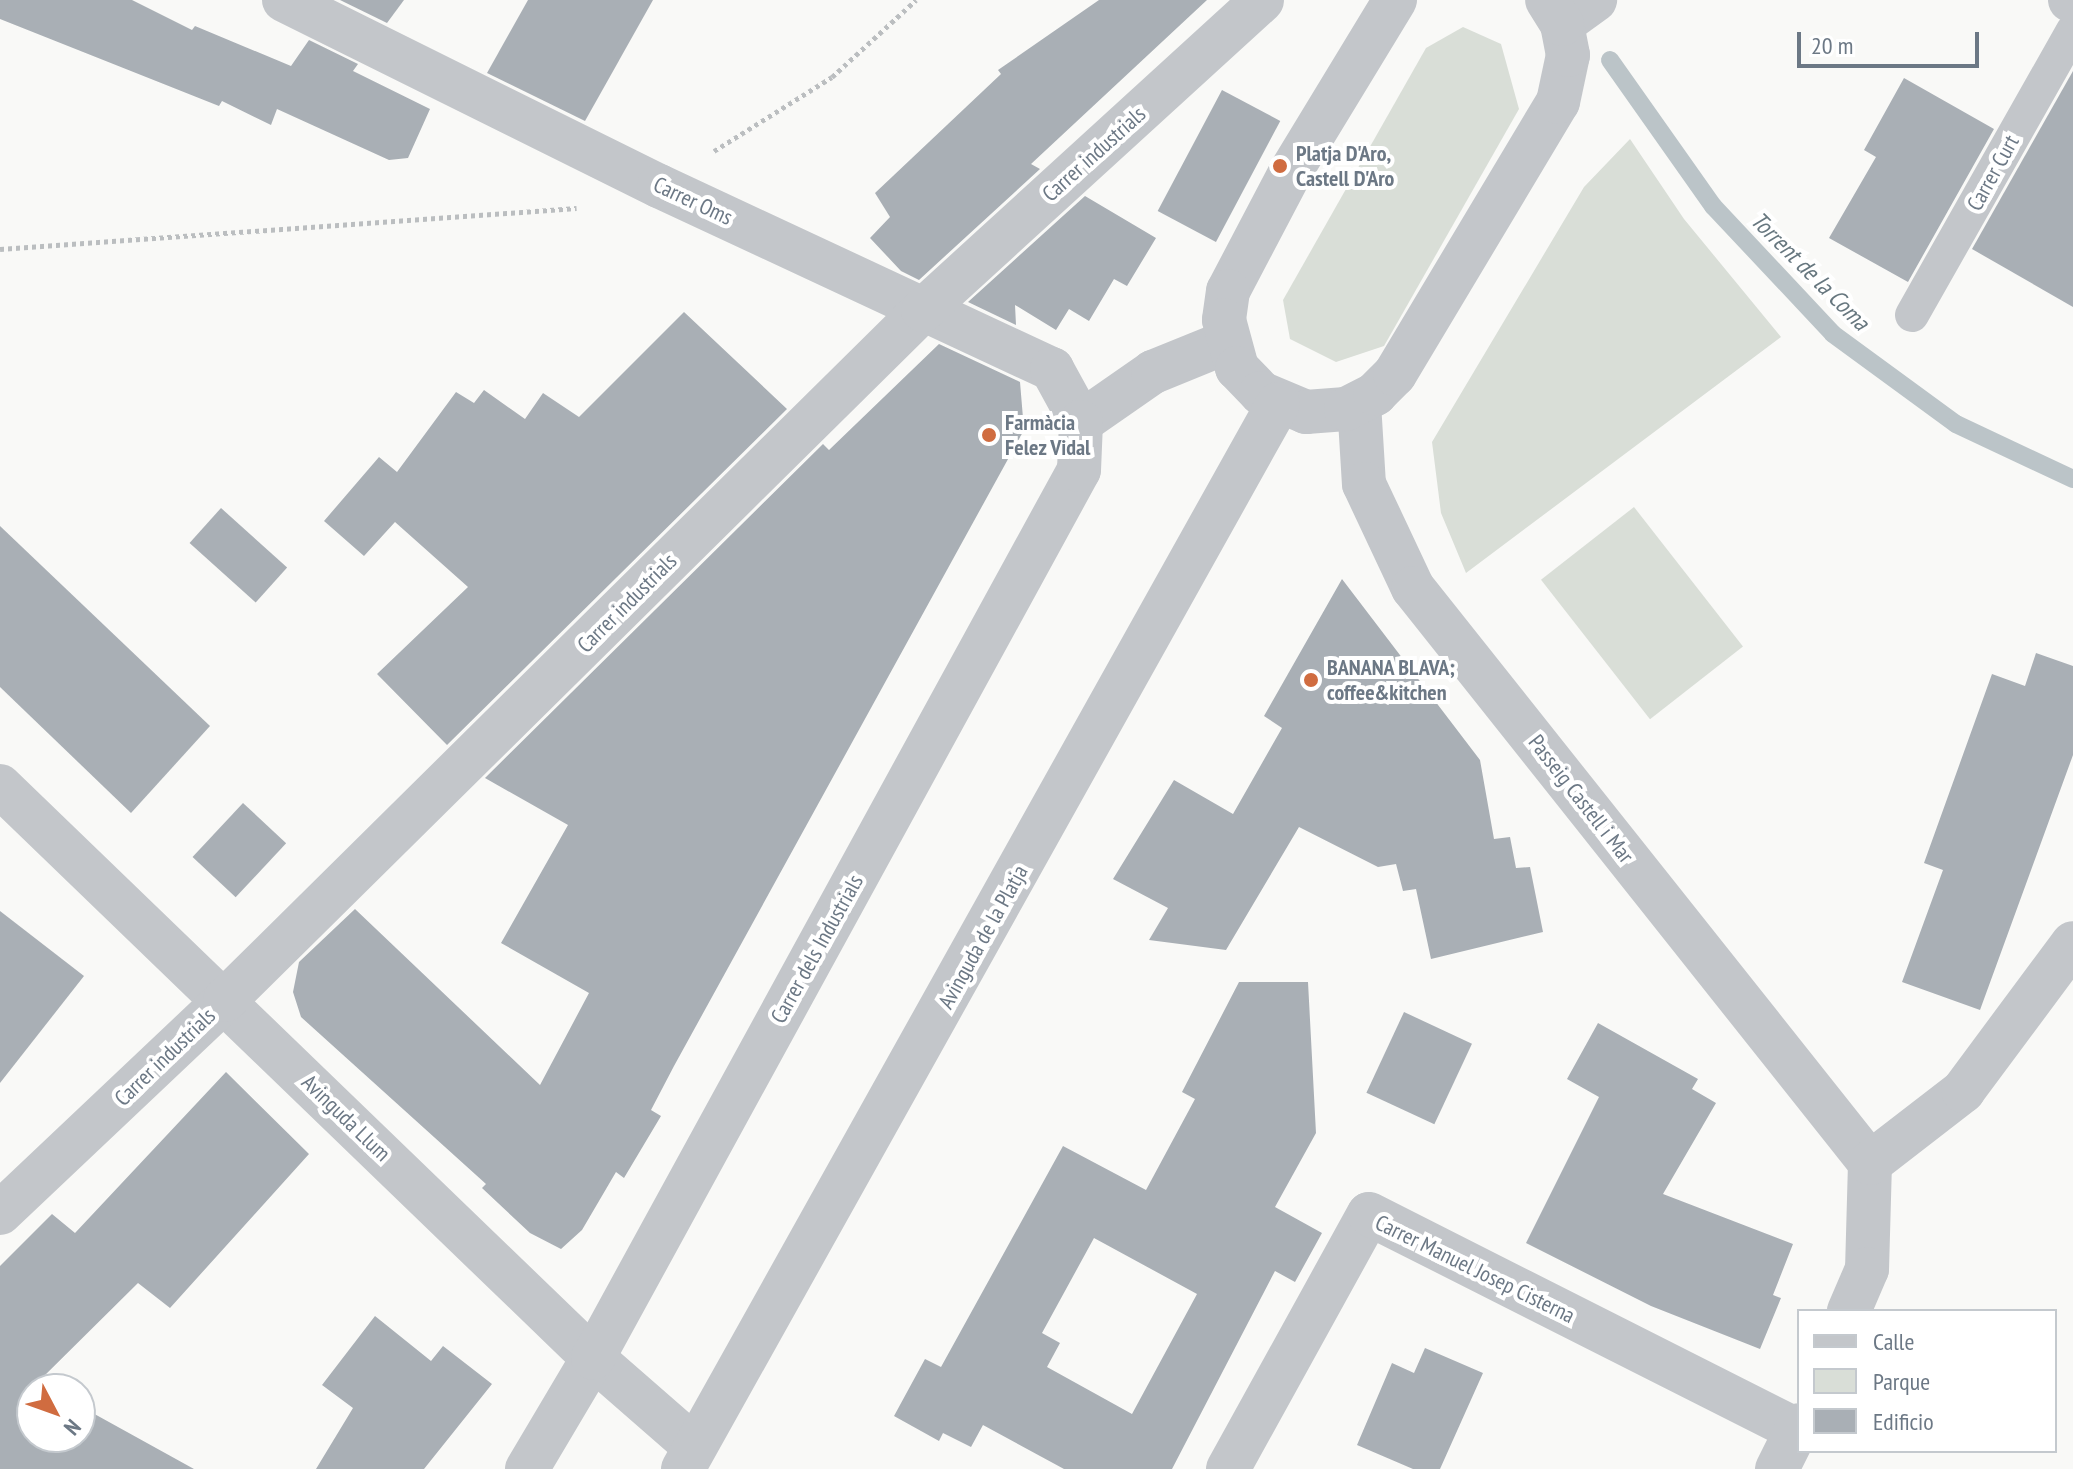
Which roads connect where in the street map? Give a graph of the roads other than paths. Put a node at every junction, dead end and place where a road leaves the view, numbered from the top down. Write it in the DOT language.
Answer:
graph roads {
  1 [pos="284,0"];
  2 [pos="1262,0"];
  3 [pos="1395,0"];
  4 [pos="1568,8"];
  5 [pos="1366,18"];
  6 [pos="2073,30"];
  7 [pos="923,310"];
  8 [pos="1912,315"];
  9 [pos="1227,342"];
  10 [pos="1359,403"];
  11 [pos="1278,404"];
  12 [pos="1081,422"];
  13 [pos="0,786"];
  14 [pos="2073,943"];
  15 [pos="225,1000"];
  16 [pos="1870,1163"];
  17 [pos="0,1213"];
  18 [pos="1850,1309"];
  19 [pos="593,1358"];
  20 [pos="1797,1427"];
  21 [pos="1797,1429"];
  22 [pos="689,1458"];
  23 [pos="527,1469"];
  24 [pos="1228,1469"];
  25 [pos="1777,1469"];
  1 -- 7 [label="street, Carrer Oms"];
  2 -- 7 [label="street, Carrer industrials"];
  3 -- 5 [label="street"];
  4 -- 10 [label="street"];
  5 -- 9 [label="street"];
  6 -- 8 [label="lane, Carrer Curt"];
  7 -- 12 [label="street, Carrer Oms"];
  7 -- 15 [label="street, Carrer industrials"];
  9 -- 11 [label="street"];
  9 -- 12 [label="street"];
  10 -- 11 [label="street"];
  10 -- 16 [label="street, Passeig Castell i Mar"];
  11 -- 22 [label="street, Avinguda de la Platja"];
  12 -- 19 [label="street, Carrer dels Industrials"];
  13 -- 15 [label="street, Avinguda Llum"];
  14 -- 16 [label="street"];
  15 -- 17 [label="street, Carrer industrials"];
  15 -- 19 [label="street, Avinguda Llum"];
  16 -- 18 [label="street"];
  19 -- 22 [label="street, Avinguda Llum"];
  19 -- 23 [label="street, Carrer dels Industrials"];
  20 -- 24 [label="street, Carrer Manuel Josep Cisterna"];
  21 -- 25 [label="street"];
}
